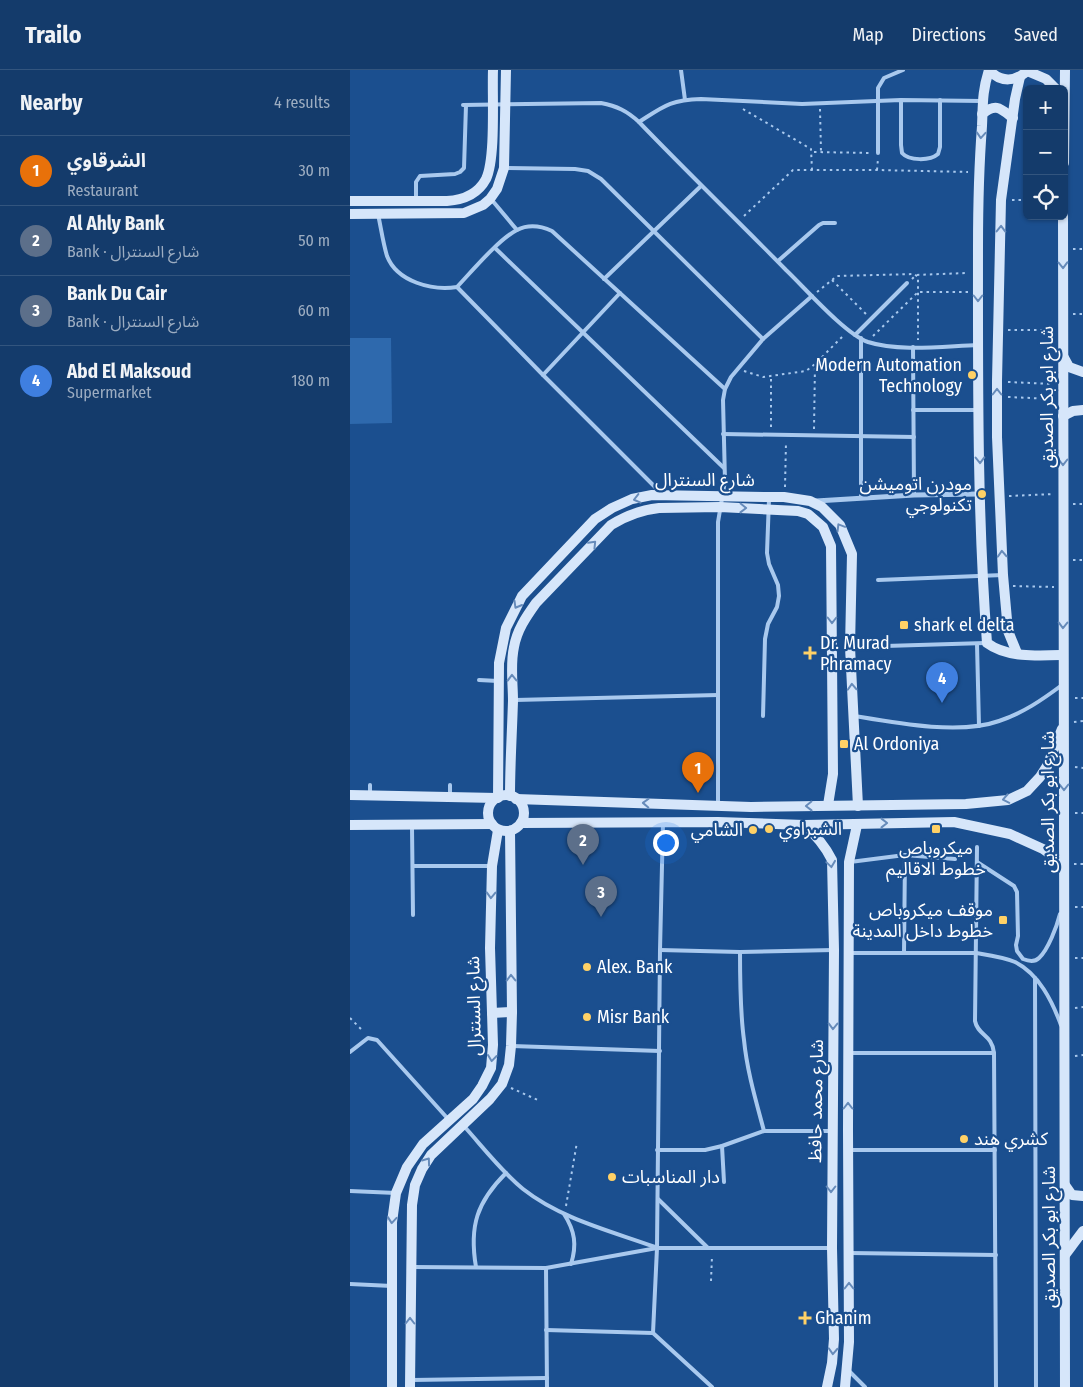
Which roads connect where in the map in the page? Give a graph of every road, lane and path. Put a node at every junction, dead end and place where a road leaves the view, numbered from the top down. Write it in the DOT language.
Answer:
graph roads {
  1 [pos="493,70"];
  2 [pos="506,70"];
  3 [pos="681,70"];
  4 [pos="903,70"];
  5 [pos="989,70"];
  6 [pos="1065,70"];
  7 [pos="1025,73"];
  8 [pos="1052,85"];
  9 [pos="1065,85"];
  10 [pos="685,100"];
  11 [pos="728,100"];
  12 [pos="901,100"];
  13 [pos="940,100"];
  14 [pos="878,101"];
  15 [pos="982,101"];
  16 [pos="492,104"];
  17 [pos="506,104"];
  18 [pos="820,104"];
  19 [pos="982,114"];
  20 [pos="1012,118"];
  21 [pos="639,122"];
  22 [pos="813,152"];
  23 [pos="821,152"];
  24 [pos="878,153"];
  25 [pos="504,168"];
  26 [pos="812,170"];
  27 [pos="878,170"];
  28 [pos="978,172"];
  29 [pos="701,186"];
  30 [pos="490,199"];
  31 [pos="1001,200"];
  32 [pos="1023,200"];
  33 [pos="350,201"];
  34 [pos="416,201"];
  35 [pos="350,214"];
  36 [pos="378,214"];
  37 [pos="1063,220"];
  38 [pos="738,222"];
  39 [pos="836,223"];
  40 [pos="517,230"];
  41 [pos="654,231"];
  42 [pos="495,248"];
  43 [pos="778,261"];
  44 [pos="978,273"];
  45 [pos="916,275"];
  46 [pos="604,279"];
  47 [pos="832,280"];
  48 [pos="907,283"];
  49 [pos="457,287"];
  50 [pos="918,292"];
  51 [pos="978,292"];
  52 [pos="620,293"];
  53 [pos="812,296"];
  54 [pos="872,319"];
  55 [pos="848,330"];
  56 [pos="999,330"];
  57 [pos="1063,330"];
  58 [pos="583,332"];
  59 [pos="855,336"];
  60 [pos="861,338"];
  61 [pos="763,339"];
  62 [pos="868,342"];
  63 [pos="978,345"];
  64 [pos="913,347"];
  65 [pos="918,347"];
  66 [pos="1063,355"];
  67 [pos="816,364"];
  68 [pos="737,369"];
  69 [pos="1083,372"];
  70 [pos="542,375"];
  71 [pos="772,377"];
  72 [pos="997,381"];
  73 [pos="1063,384"];
  74 [pos="725,388"];
  75 [pos="997,396"];
  76 [pos="1063,400"];
  77 [pos="914,410"];
  78 [pos="978,410"];
  79 [pos="1083,410"];
  80 [pos="1063,416"];
  81 [pos="723,434"];
  82 [pos="770,435"];
  83 [pos="786,435"];
  84 [pos="814,436"];
  85 [pos="861,436"];
  86 [pos="979,437"];
  87 [pos="997,437"];
  88 [pos="914,438"];
  89 [pos="724,468"];
  90 [pos="980,494"];
  91 [pos="1063,494"];
  92 [pos="663,495"];
  93 [pos="914,495"];
  94 [pos="723,496"];
  95 [pos="999,496"];
  96 [pos="769,497"];
  97 [pos="784,497"];
  98 [pos="861,498"];
  99 [pos="810,501"];
  100 [pos="720,507"];
  101 [pos="769,508"];
  102 [pos="982,576"];
  103 [pos="878,580"];
  104 [pos="1003,580"];
  105 [pos="1063,587"];
  106 [pos="832,600"];
  107 [pos="851,600"];
  108 [pos="982,644"];
  109 [pos="850,647"];
  110 [pos="1017,653"];
  111 [pos="1063,655"];
  112 [pos="480,680"];
  113 [pos="498,681"];
  114 [pos="1064,684"];
  115 [pos="718,695"];
  116 [pos="512,700"];
  117 [pos="763,716"];
  118 [pos="854,716"];
  119 [pos="1064,723"];
  120 [pos="979,726"];
  121 [pos="510,746"];
  122 [pos="498,747"];
  123 [pos="370,785"];
  124 [pos="450,785"];
  125 [pos="350,796"];
  126 [pos="370,796"];
  127 [pos="450,797"];
  128 [pos="497,798"];
  129 [pos="513,798"];
  130 [pos="718,805"];
  131 [pos="828,805"];
  132 [pos="906,805"];
  133 [pos="858,806"];
  134 [pos="663,822"];
  135 [pos="718,822"];
  136 [pos="521,823"];
  137 [pos="906,823"];
  138 [pos="412,824"];
  139 [pos="350,825"];
  140 [pos="857,825"];
  141 [pos="804,826"];
  142 [pos="495,827"];
  143 [pos="510,831"];
  144 [pos="977,847"];
  145 [pos="905,855"];
  146 [pos="955,859"];
  147 [pos="849,862"];
  148 [pos="977,862"];
  149 [pos="1064,864"];
  150 [pos="412,866"];
  151 [pos="492,871"];
  152 [pos="510,872"];
  153 [pos="1064,895"];
  154 [pos="413,915"];
  155 [pos="660,950"];
  156 [pos="834,950"];
  157 [pos="740,952"];
  158 [pos="848,953"];
  159 [pos="904,953"];
  160 [pos="976,953"];
  161 [pos="1035,978"];
  162 [pos="492,1012"];
  163 [pos="512,1012"];
  164 [pos="350,1018"];
  165 [pos="1065,1034"];
  166 [pos="370,1038"];
  167 [pos="511,1046"];
  168 [pos="660,1051"];
  169 [pos="350,1052"];
  170 [pos="848,1053"];
  171 [pos="994,1053"];
  172 [pos="502,1084"];
  173 [pos="540,1101"];
  174 [pos="450,1120"];
  175 [pos="463,1125"];
  176 [pos="848,1130"];
  177 [pos="764,1131"];
  178 [pos="831,1131"];
  179 [pos="578,1142"];
  180 [pos="722,1146"];
  181 [pos="657,1150"];
  182 [pos="848,1150"];
  183 [pos="995,1150"];
  184 [pos="506,1173"];
  185 [pos="724,1182"];
  186 [pos="1065,1184"];
  187 [pos="350,1191"];
  188 [pos="396,1193"];
  189 [pos="1083,1196"];
  190 [pos="657,1199"];
  191 [pos="564,1214"];
  192 [pos="1083,1231"];
  193 [pos="657,1248"];
  194 [pos="710,1248"];
  195 [pos="832,1248"];
  196 [pos="848,1253"];
  197 [pos="996,1255"];
  198 [pos="1065,1256"];
  199 [pos="571,1264"];
  200 [pos="411,1267"];
  201 [pos="476,1268"];
  202 [pos="546,1268"];
  203 [pos="711,1281"];
  204 [pos="350,1284"];
  205 [pos="392,1289"];
  206 [pos="410,1293"];
  207 [pos="546,1330"];
  208 [pos="653,1333"];
  209 [pos="410,1349"];
  210 [pos="392,1350"];
  211 [pos="848,1370"];
  212 [pos="547,1378"];
  213 [pos="410,1384"];
  214 [pos="392,1387"];
  215 [pos="547,1387"];
  216 [pos="712,1387"];
  217 [pos="827,1387"];
  218 [pos="845,1387"];
  219 [pos="865,1387"];
  220 [pos="996,1387"];
  221 [pos="1036,1387"];
  222 [pos="1065,1387"];
  1 -- 16 [label="street"];
  2 -- 17 [label="street"];
  3 -- 10 [label="lane"];
  4 -- 14 [label="lane"];
  5 -- 7 [label="street"];
  5 -- 15 [label="street"];
  6 -- 9 [label="street"];
  7 -- 8 [label="street"];
  7 -- 20 [label="street"];
  10 -- 11 [label="lane"];
  10 -- 21 [label="lane"];
  11 -- 18 [label="lane"];
  11 -- 22 [label="path"];
  12 -- 13 [label="lane"];
  12 -- 13 [label="lane"];
  12 -- 14 [label="lane"];
  13 -- 15 [label="lane"];
  14 -- 18 [label="lane"];
  14 -- 24 [label="lane"];
  15 -- 19 [label="street"];
  16 -- 17 [label="lane"];
  16 -- 34 [label="street"];
  16 -- 34 [label="lane"];
  17 -- 21 [label="lane"];
  17 -- 25 [label="street"];
  18 -- 23 [label="path"];
  19 -- 20 [label="street"];
  19 -- 28 [label="street, one-way"];
  20 -- 31 [label="street"];
  21 -- 29 [label="lane"];
  22 -- 23 [label="path"];
  22 -- 26 [label="path"];
  23 -- 24 [label="path"];
  24 -- 27 [label="path"];
  25 -- 30 [label="street"];
  25 -- 41 [label="lane"];
  26 -- 27 [label="path"];
  26 -- 38 [label="path"];
  27 -- 28 [label="path"];
  28 -- 44 [label="street"];
  29 -- 38 [label="lane"];
  29 -- 41 [label="lane"];
  30 -- 36 [label="street"];
  30 -- 40 [label="lane"];
  31 -- 32 [label="path"];
  56 -- 31 [label="street, one-way"];
  33 -- 34 [label="street"];
  35 -- 36 [label="street"];
  36 -- 49 [label="lane"];
  37 -- 57 [label="street, شارع ابو بكر الصديق, one-way"];
  38 -- 43 [label="lane"];
  39 -- 43 [label="lane"];
  40 -- 42 [label="lane"];
  40 -- 46 [label="lane"];
  41 -- 46 [label="lane"];
  41 -- 61 [label="lane"];
  42 -- 49 [label="lane"];
  42 -- 58 [label="lane"];
  43 -- 53 [label="lane"];
  44 -- 45 [label="path"];
  44 -- 51 [label="street"];
  45 -- 47 [label="path"];
  45 -- 48 [label="path"];
  45 -- 50 [label="path"];
  46 -- 52 [label="lane"];
  47 -- 53 [label="path"];
  47 -- 54 [label="path"];
  48 -- 54 [label="lane"];
  49 -- 70 [label="lane"];
  50 -- 51 [label="path"];
  50 -- 62 [label="path"];
  50 -- 65 [label="path"];
  51 -- 63 [label="street, one-way"];
  52 -- 58 [label="lane"];
  52 -- 74 [label="lane"];
  53 -- 55 [label="lane"];
  53 -- 61 [label="lane"];
  54 -- 59 [label="lane"];
  55 -- 59 [label="lane"];
  55 -- 67 [label="path"];
  56 -- 57 [label="path"];
  56 -- 72 [label="street"];
  57 -- 66 [label="street, شارع ابو بكر الصديق"];
  58 -- 70 [label="lane"];
  58 -- 89 [label="lane"];
  59 -- 60 [label="lane"];
  60 -- 62 [label="lane"];
  60 -- 85 [label="lane"];
  61 -- 68 [label="lane"];
  62 -- 64 [label="lane"];
  63 -- 65 [label="lane"];
  63 -- 78 [label="street"];
  64 -- 65 [label="lane"];
  64 -- 77 [label="lane"];
  66 -- 69 [label="street"];
  66 -- 73 [label="street, شارع ابو بكر الصديق"];
  67 -- 71 [label="path"];
  67 -- 84 [label="path"];
  68 -- 71 [label="path"];
  68 -- 74 [label="lane"];
  70 -- 92 [label="lane"];
  71 -- 82 [label="path"];
  72 -- 73 [label="path"];
  75 -- 72 [label="street, one-way"];
  73 -- 76 [label="street, شارع ابو بكر الصديق"];
  74 -- 81 [label="lane"];
  75 -- 76 [label="path"];
  75 -- 87 [label="street"];
  76 -- 80 [label="street, شارع ابو بكر الصديق"];
  77 -- 78 [label="lane"];
  77 -- 88 [label="lane"];
  78 -- 86 [label="street"];
  79 -- 80 [label="street"];
  80 -- 91 [label="street, شارع ابو بكر الصديق, one-way"];
  81 -- 82 [label="lane"];
  81 -- 89 [label="lane"];
  82 -- 83 [label="lane"];
  83 -- 84 [label="lane"];
  83 -- 97 [label="path"];
  84 -- 85 [label="lane"];
  85 -- 88 [label="lane"];
  85 -- 98 [label="lane"];
  86 -- 87 [label="street"];
  86 -- 90 [label="street, one-way"];
  87 -- 95 [label="street"];
  88 -- 93 [label="lane"];
  89 -- 94 [label="lane"];
  90 -- 93 [label="street"];
  90 -- 102 [label="street"];
  91 -- 95 [label="path"];
  91 -- 105 [label="street, شارع ابو بكر الصديق"];
  92 -- 94 [label="street, شارع السنترال"];
  92 -- 113 [label="street, شارع السنترال, one-way"];
  93 -- 98 [label="street"];
  94 -- 96 [label="street, شارع السنترال"];
  94 -- 100 [label="lane"];
  104 -- 95 [label="street, one-way"];
  96 -- 97 [label="street, شارع السنترال"];
  96 -- 101 [label="lane"];
  97 -- 99 [label="street, شارع السنترال"];
  98 -- 99 [label="street"];
  107 -- 99 [label="street, شارع السنترال, one-way"];
  100 -- 101 [label="street, شارع السنترال, one-way"];
  100 -- 115 [label="lane"];
  116 -- 100 [label="street, شارع السنترال, one-way"];
  101 -- 106 [label="street, شارع السنترال"];
  101 -- 117 [label="lane"];
  102 -- 103 [label="lane"];
  102 -- 104 [label="lane"];
  102 -- 108 [label="street"];
  104 -- 105 [label="path"];
  104 -- 110 [label="street"];
  105 -- 111 [label="street, شارع ابو بكر الصديق, one-way"];
  106 -- 107 [label="street"];
  106 -- 131 [label="street, شارع السنترال, one-way"];
  107 -- 109 [label="street, شارع السنترال"];
  108 -- 109 [label="lane"];
  108 -- 110 [label="street"];
  108 -- 120 [label="lane"];
  118 -- 109 [label="street, شارع السنترال, one-way"];
  110 -- 111 [label="street"];
  111 -- 114 [label="street, شارع ابو بكر الصديق"];
  112 -- 113 [label="lane"];
  113 -- 122 [label="street, شارع السنترال"];
  114 -- 119 [label="street, شارع ابو بكر الصديق"];
  114 -- 120 [label="lane"];
  115 -- 116 [label="lane"];
  115 -- 130 [label="lane"];
  116 -- 121 [label="street, شارع السنترال"];
  118 -- 120 [label="lane"];
  118 -- 133 [label="street, شارع السنترال"];
  119 -- 132 [label="street, one-way"];
  119 -- 149 [label="street, شارع ابو بكر الصديق, one-way"];
  121 -- 122 [label="street"];
  121 -- 129 [label="street, شارع السنترال"];
  122 -- 128 [label="street, شارع السنترال"];
  123 -- 126 [label="lane"];
  124 -- 127 [label="lane"];
  125 -- 126 [label="street"];
  126 -- 127 [label="street"];
  127 -- 128 [label="street"];
  128 -- 129 [label="street"];
  128 -- 142 [label="street"];
  130 -- 129 [label="street, one-way"];
  129 -- 136 [label="street"];
  131 -- 130 [label="street, one-way"];
  130 -- 135 [label="street"];
  131 -- 133 [label="street"];
  132 -- 133 [label="street"];
  132 -- 137 [label="street"];
  134 -- 135 [label="street"];
  134 -- 136 [label="street"];
  134 -- 155 [label="lane"];
  135 -- 141 [label="street"];
  136 -- 143 [label="street"];
  140 -- 137 [label="street, one-way"];
  137 -- 149 [label="street"];
  138 -- 139 [label="street"];
  138 -- 142 [label="street"];
  138 -- 150 [label="lane"];
  140 -- 141 [label="street"];
  140 -- 147 [label="street, شارع محمد حافظ"];
  141 -- 156 [label="street, شارع محمد حافظ, one-way"];
  142 -- 143 [label="street"];
  142 -- 151 [label="street, شارع السنترال"];
  143 -- 152 [label="street, شارع السنترال"];
  144 -- 148 [label="lane"];
  145 -- 146 [label="lane"];
  145 -- 147 [label="lane"];
  145 -- 159 [label="lane"];
  147 -- 158 [label="street, شارع محمد حافظ"];
  148 -- 153 [label="lane"];
  148 -- 160 [label="lane"];
  149 -- 153 [label="street, شارع ابو بكر الصديق"];
  150 -- 151 [label="lane"];
  150 -- 154 [label="lane"];
  151 -- 152 [label="street"];
  151 -- 162 [label="street, شارع السنترال, one-way"];
  163 -- 152 [label="street, شارع السنترال, one-way"];
  153 -- 165 [label="street, شارع ابو بكر الصديق"];
  155 -- 157 [label="lane"];
  155 -- 168 [label="lane"];
  156 -- 157 [label="lane"];
  156 -- 178 [label="street, شارع محمد حافظ, one-way"];
  157 -- 177 [label="lane"];
  158 -- 159 [label="lane"];
  158 -- 170 [label="street, شارع محمد حافظ"];
  159 -- 160 [label="lane"];
  160 -- 161 [label="lane"];
  160 -- 171 [label="lane"];
  161 -- 165 [label="lane"];
  161 -- 221 [label="lane"];
  162 -- 163 [label="street"];
  162 -- 174 [label="street, شارع السنترال, one-way"];
  163 -- 167 [label="street, شارع السنترال"];
  164 -- 166 [label="path"];
  165 -- 186 [label="street, شارع ابو بكر الصديق"];
  166 -- 169 [label="lane"];
  166 -- 174 [label="lane"];
  167 -- 168 [label="lane"];
  167 -- 172 [label="street, شارع السنترال"];
  168 -- 181 [label="lane"];
  170 -- 171 [label="lane"];
  176 -- 170 [label="street, شارع محمد حافظ, one-way"];
  171 -- 183 [label="lane"];
  172 -- 173 [label="path"];
  172 -- 175 [label="street, شارع السنترال"];
  174 -- 188 [label="street, شارع السنترال"];
  175 -- 184 [label="lane"];
  200 -- 175 [label="street, شارع السنترال, one-way"];
  176 -- 178 [label="street"];
  176 -- 182 [label="street, شارع محمد حافظ"];
  177 -- 178 [label="lane"];
  177 -- 180 [label="lane"];
  178 -- 195 [label="street, شارع محمد حافظ, one-way"];
  179 -- 191 [label="path"];
  180 -- 181 [label="lane"];
  180 -- 185 [label="lane"];
  181 -- 190 [label="lane"];
  182 -- 183 [label="lane"];
  182 -- 196 [label="street, شارع محمد حافظ"];
  183 -- 197 [label="lane"];
  184 -- 191 [label="lane"];
  184 -- 201 [label="lane"];
  186 -- 189 [label="street"];
  186 -- 198 [label="street, شارع ابو بكر الصديق"];
  187 -- 188 [label="lane"];
  188 -- 205 [label="street, شارع السنترال, one-way"];
  190 -- 193 [label="lane"];
  190 -- 194 [label="lane"];
  191 -- 193 [label="lane"];
  191 -- 199 [label="lane"];
  192 -- 198 [label="street"];
  193 -- 194 [label="lane"];
  193 -- 199 [label="lane"];
  193 -- 208 [label="lane"];
  194 -- 195 [label="lane"];
  194 -- 203 [label="path"];
  195 -- 217 [label="street, شارع محمد حافظ, one-way"];
  196 -- 197 [label="lane"];
  211 -- 196 [label="street, شارع محمد حافظ, one-way"];
  197 -- 220 [label="lane"];
  198 -- 222 [label="street, شارع ابو بكر الصديق"];
  199 -- 202 [label="lane"];
  200 -- 201 [label="lane"];
  200 -- 206 [label="street, شارع السنترال"];
  201 -- 202 [label="lane"];
  202 -- 207 [label="lane"];
  204 -- 205 [label="lane"];
  205 -- 206 [label="street"];
  205 -- 210 [label="street, شارع السنترال"];
  209 -- 206 [label="street, شارع السنترال, one-way"];
  207 -- 208 [label="lane"];
  207 -- 212 [label="lane"];
  208 -- 216 [label="lane"];
  209 -- 210 [label="street"];
  209 -- 213 [label="street, شارع السنترال"];
  210 -- 214 [label="street, شارع السنترال"];
  211 -- 218 [label="street, شارع محمد حافظ"];
  211 -- 219 [label="lane"];
  212 -- 213 [label="lane"];
  212 -- 215 [label="lane"];
}
